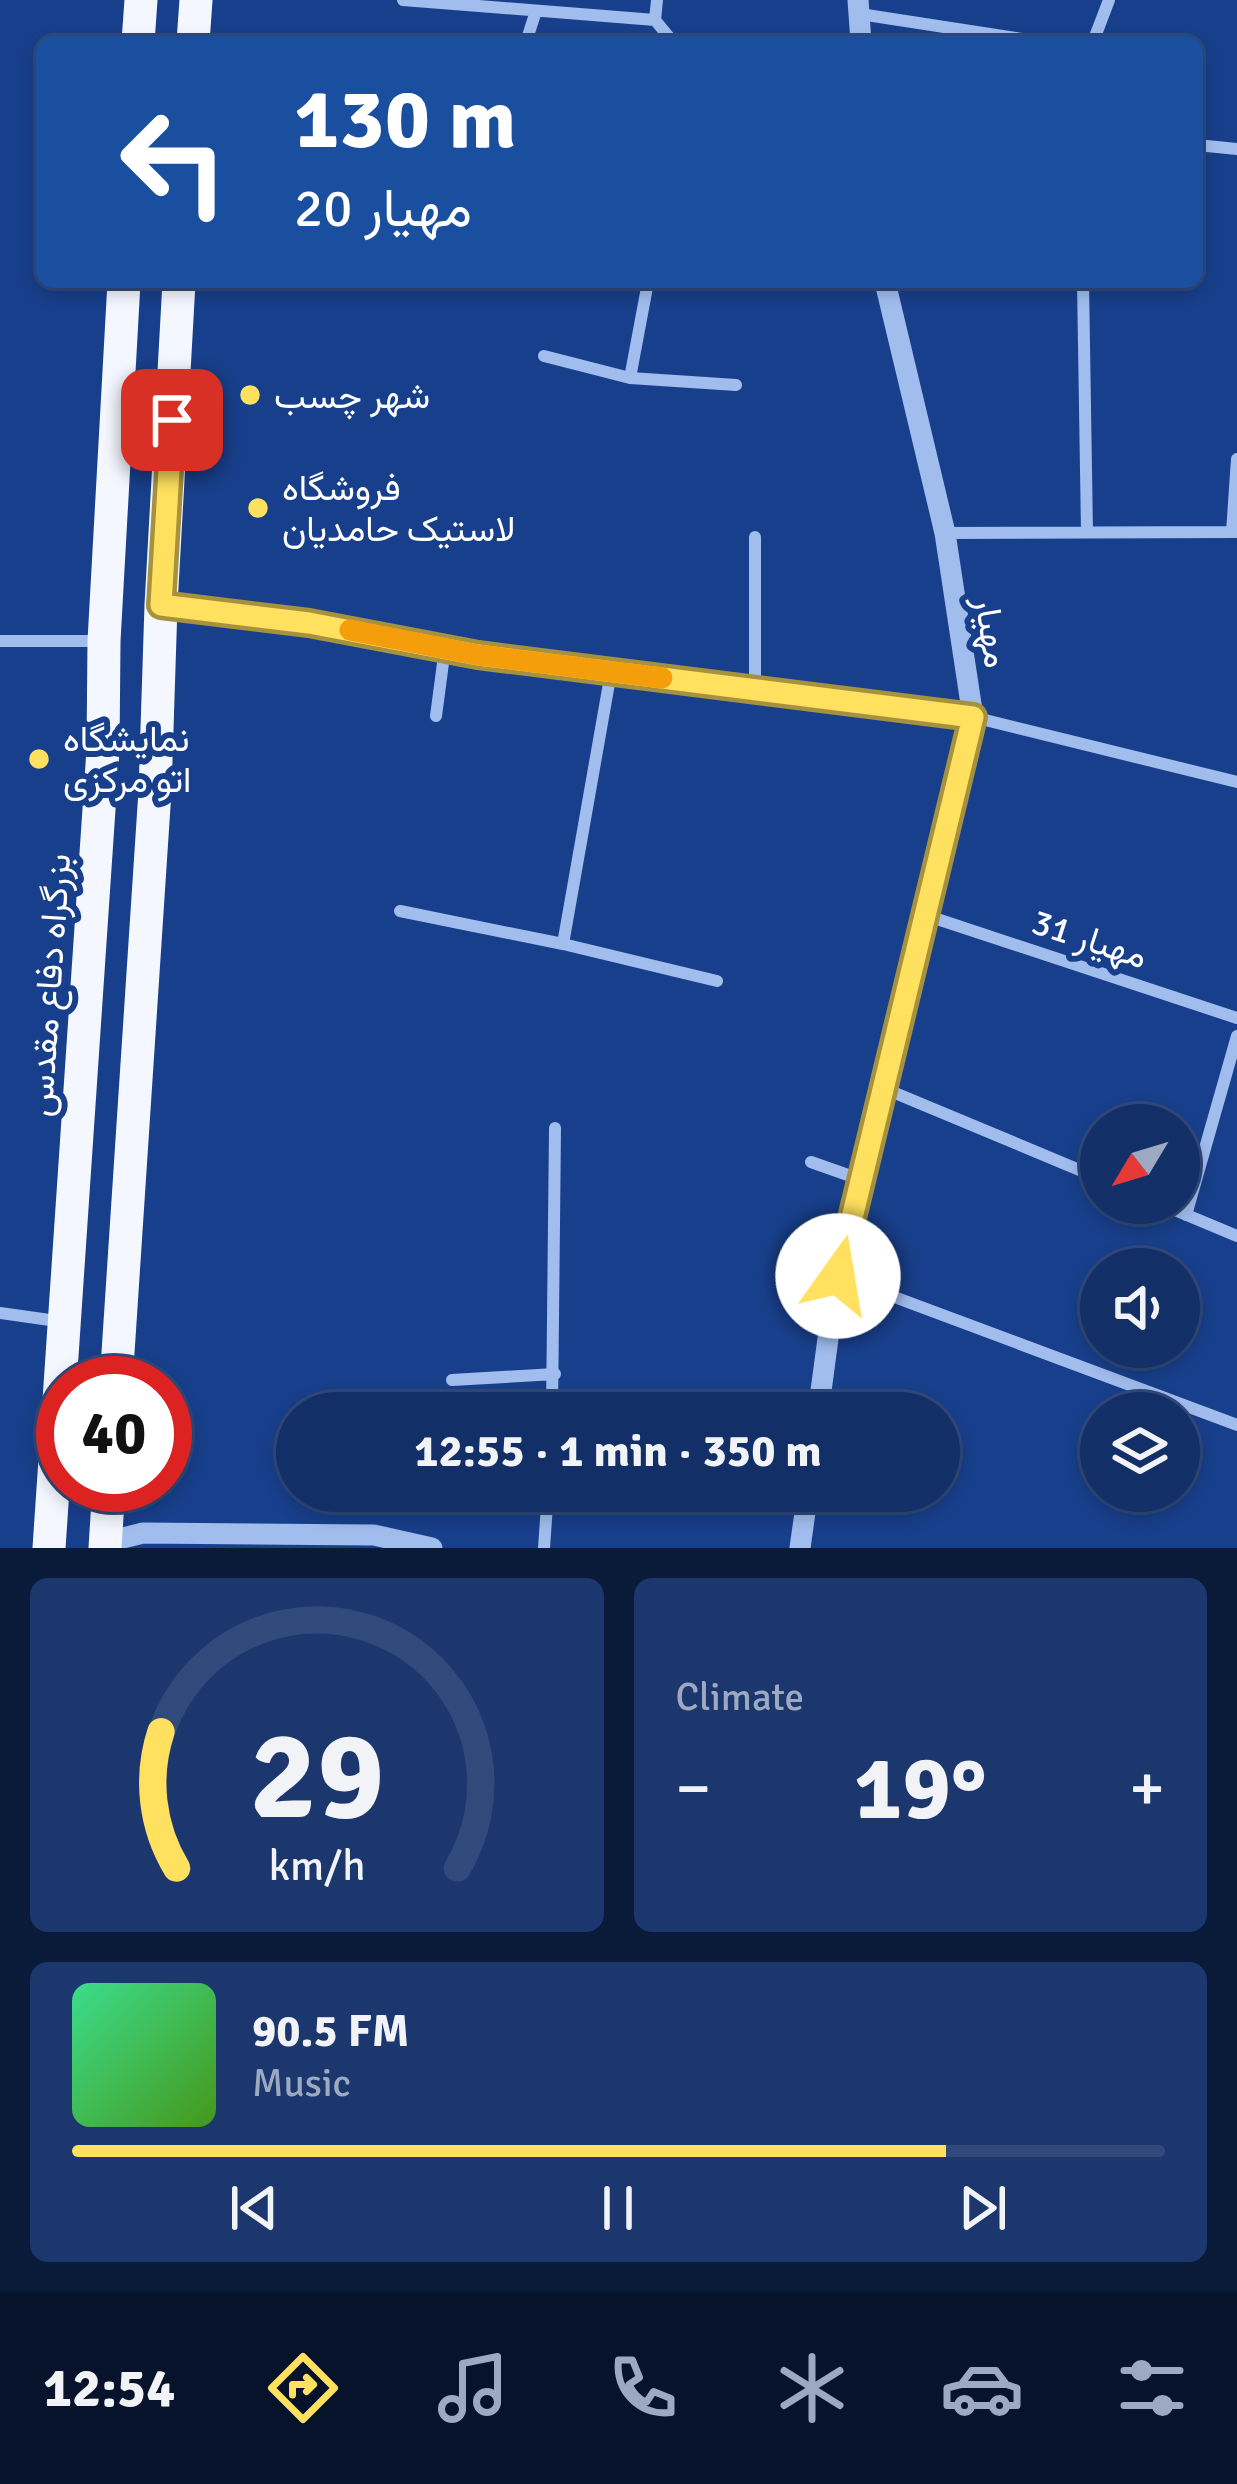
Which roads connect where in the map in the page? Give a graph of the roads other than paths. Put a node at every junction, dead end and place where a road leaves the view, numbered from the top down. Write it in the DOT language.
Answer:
graph roads {
  1 [pos="140,0"];
  2 [pos="196,0"];
  3 [pos="403,0"];
  4 [pos="657,0"];
  5 [pos="1108,0"];
  6 [pos="859,7"];
  7 [pos="536,11"];
  8 [pos="656,20"];
  9 [pos="138,36"];
  10 [pos="193,36"];
  11 [pos="528,36"];
  12 [pos="668,36"];
  13 [pos="1011,36"];
  14 [pos="1095,36"];
  15 [pos="1203,145"];
  16 [pos="1237,148"];
  17 [pos="124,288"];
  18 [pos="179,288"];
  19 [pos="647,288"];
  20 [pos="885,288"];
  21 [pos="1083,288"];
  22 [pos="544,356"];
  23 [pos="630,378"];
  24 [pos="736,385"];
  25 [pos="1237,459"];
  26 [pos="945,532"];
  27 [pos="1088,532"];
  28 [pos="1234,532"];
  29 [pos="755,537"];
  30 [pos="161,605"];
  31 [pos="0,641"];
  32 [pos="104,641"];
  33 [pos="445,648"];
  34 [pos="611,672"];
  35 [pos="755,690"];
  36 [pos="436,716"];
  37 [pos="973,717"];
  38 [pos="1237,782"];
  39 [pos="400,911"];
  40 [pos="925,915"];
  41 [pos="563,944"];
  42 [pos="717,981"];
  43 [pos="1237,1018"];
  44 [pos="1237,1036"];
  45 [pos="884,1088"];
  46 [pos="555,1128"];
  47 [pos="811,1162"];
  48 [pos="1200,1165"];
  49 [pos="1080,1170"];
  50 [pos="862,1180"];
  51 [pos="1200,1220"];
  52 [pos="1237,1236"];
  53 [pos="838,1276"];
  54 [pos="0,1313"];
  55 [pos="65,1323"];
  56 [pos="118,1356"];
  57 [pos="555,1374"];
  58 [pos="452,1380"];
  59 [pos="554,1392"];
  60 [pos="821,1392"];
  61 [pos="1237,1425"];
  62 [pos="547,1512"];
  63 [pos="805,1512"];
  64 [pos="107,1524"];
  65 [pos="49,1548"];
  66 [pos="432,1548"];
  67 [pos="544,1548"];
  68 [pos="800,1548"];
  1 -- 9 [label="highway"];
  2 -- 10 [label="highway"];
  3 -- 7 [label="street"];
  4 -- 8 [label="street"];
  5 -- 14 [label="street"];
  6 -- 13 [label="street"];
  7 -- 8 [label="street"];
  7 -- 11 [label="street"];
  8 -- 12 [label="street"];
  15 -- 16 [label="street"];
  17 -- 32 [label="highway, بزرگراه دفاع مقدس"];
  18 -- 30 [label="highway"];
  19 -- 23 [label="street"];
  20 -- 26 [label="street, مهیار"];
  21 -- 27 [label="street"];
  22 -- 23 [label="street"];
  23 -- 24 [label="street"];
  25 -- 28 [label="street"];
  26 -- 27 [label="street"];
  26 -- 37 [label="street, مهیار"];
  27 -- 28 [label="street"];
  29 -- 35 [label="street"];
  30 -- 33 [label="street"];
  30 -- 56 [label="highway"];
  31 -- 32 [label="street"];
  32 -- 55 [label="highway, بزرگراه دفاع مقدس"];
  33 -- 34 [label="street"];
  33 -- 36 [label="street"];
  34 -- 35 [label="street"];
  34 -- 41 [label="street"];
  35 -- 37 [label="street"];
  37 -- 38 [label="street"];
  37 -- 40 [label="street, مهیار"];
  39 -- 41 [label="street"];
  40 -- 43 [label="street, مهیار 31"];
  40 -- 45 [label="street, مهیار"];
  41 -- 42 [label="street"];
  44 -- 48 [label="street"];
  45 -- 49 [label="street"];
  45 -- 50 [label="street, مهیار"];
  46 -- 57 [label="street"];
  47 -- 50 [label="street"];
  50 -- 53 [label="street, مهیار"];
  51 -- 52 [label="street"];
  53 -- 60 [label="street, مهیار"];
  53 -- 61 [label="street"];
  54 -- 55 [label="street"];
  55 -- 65 [label="highway, بزرگراه دفاع مقدس"];
  57 -- 58 [label="street"];
  57 -- 59 [label="street"];
  62 -- 67 [label="street"];
  63 -- 68 [label="street"];
  64 -- 66 [label="street"];
}
